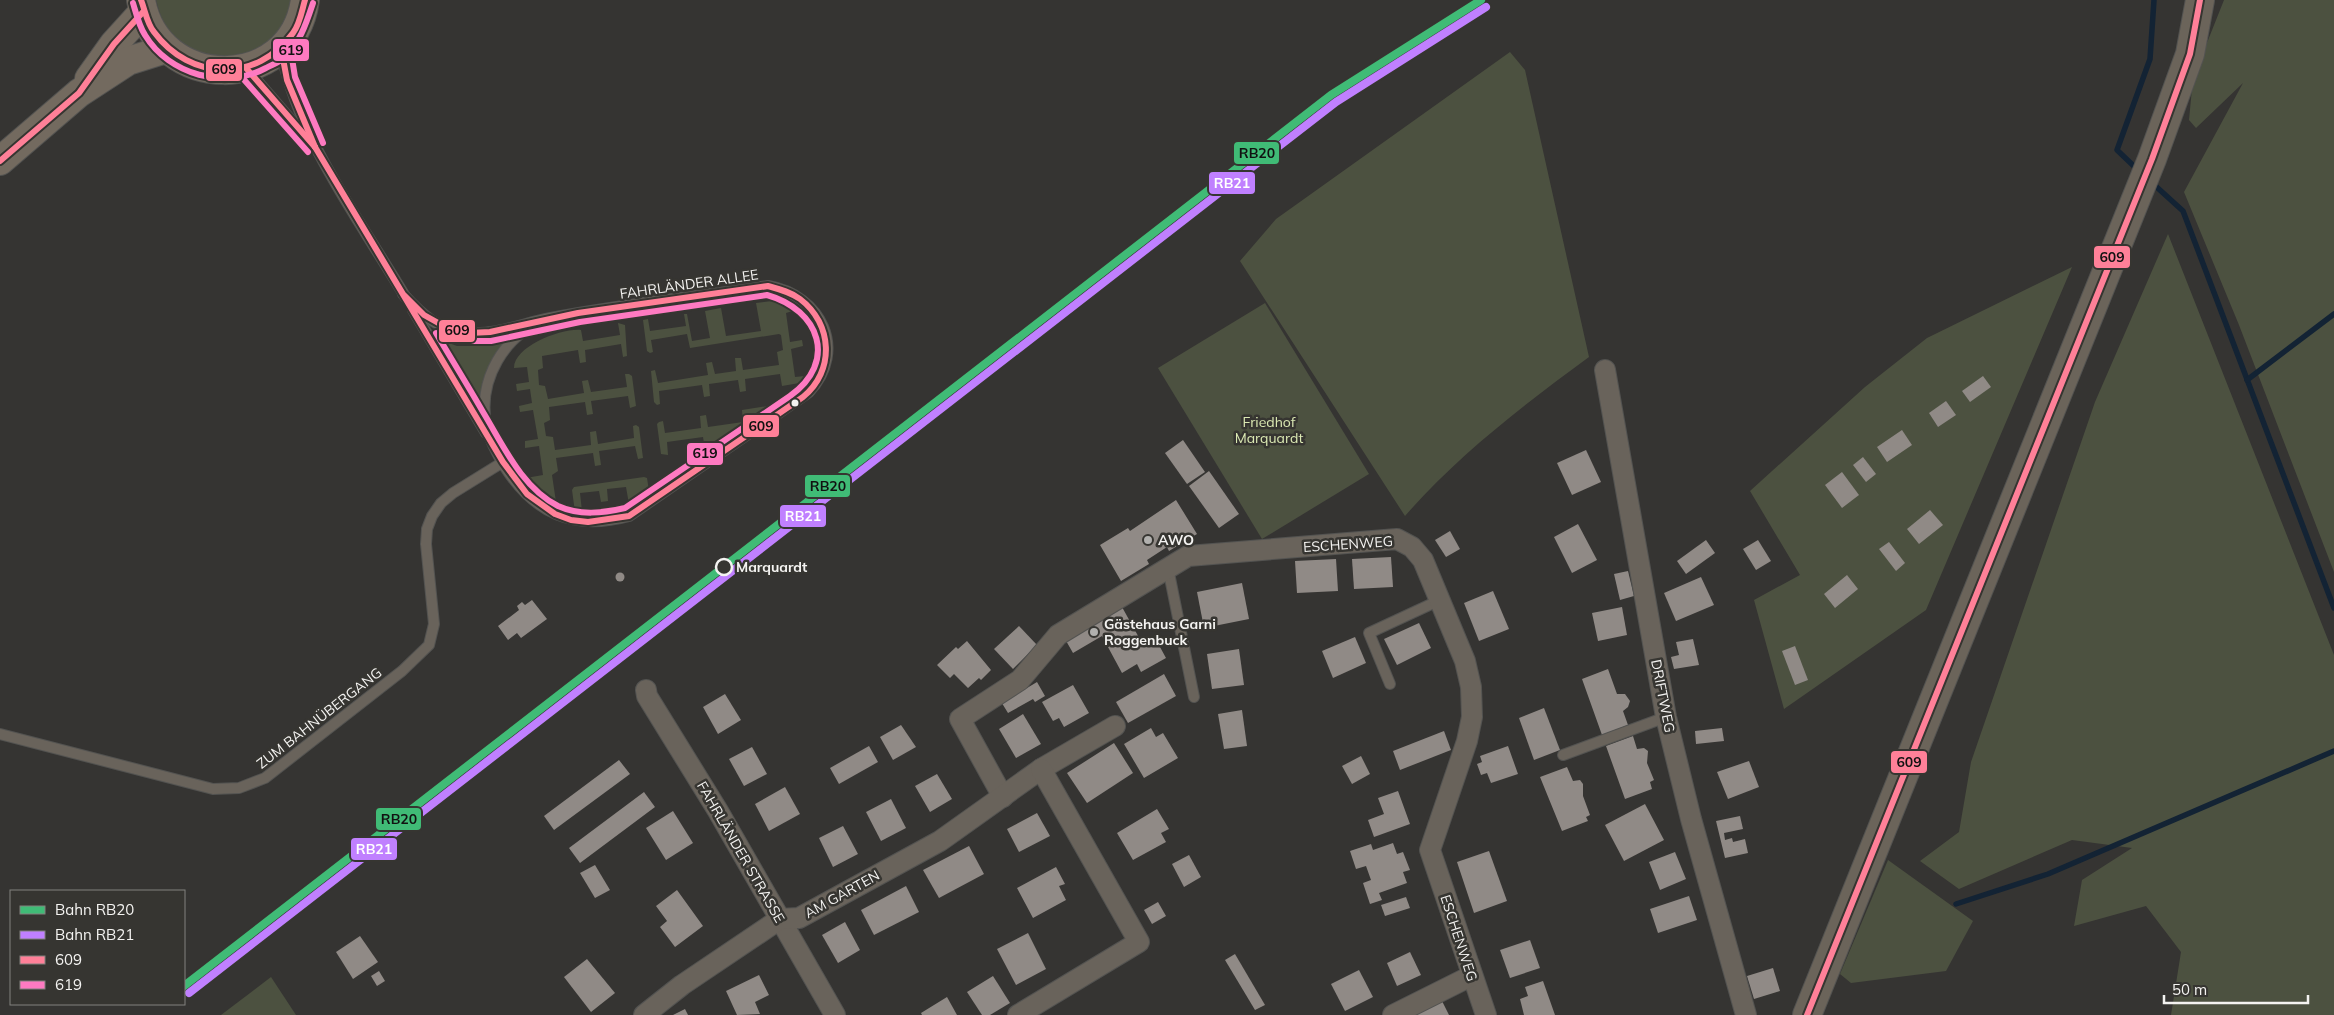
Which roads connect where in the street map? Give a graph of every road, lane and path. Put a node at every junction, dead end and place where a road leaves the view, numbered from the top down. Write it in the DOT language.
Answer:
graph roads {
  1 [pos="305,0"];
  2 [pos="2200,0"];
  3 [pos="142,6"];
  4 [pos="281,48"];
  5 [pos="166,49"];
  6 [pos="246,68"];
  7 [pos="79,93"];
  8 [pos="315,147"];
  9 [pos="0,161"];
  10 [pos="404,294"];
  11 [pos="551,318"];
  12 [pos="1605,370"];
  13 [pos="503,462"];
  14 [pos="1168,568"];
  15 [pos="1440,600"];
  16 [pos="1390,684"];
  17 [pos="646,690"];
  18 [pos="1194,697"];
  19 [pos="1666,717"];
  20 [pos="1115,726"];
  21 [pos="0,734"];
  22 [pos="1563,755"];
  23 [pos="1041,769"];
  24 [pos="1003,797"];
  25 [pos="780,919"];
  26 [pos="1471,976"];
  27 [pos="644,1015"];
  28 [pos="835,1015"];
  29 [pos="1018,1015"];
  30 [pos="1393,1015"];
  31 [pos="1486,1015"];
  32 [pos="1746,1015"];
  33 [pos="1807,1015"];
  1 -- 4 [label="main road"];
  2 -- 33 [label="street"];
  3 -- 5 [label="main road"];
  3 -- 7 [label="main road"];
  4 -- 6 [label="main road"];
  4 -- 8 [label="lane, FAHRLÄNDER ALLEE"];
  5 -- 6 [label="main road"];
  5 -- 7 [label="main road"];
  6 -- 8 [label="lane, FAHRLÄNDER ALLEE"];
  7 -- 9 [label="main road"];
  8 -- 10 [label="lane, FAHRLÄNDER ALLEE"];
  10 -- 11 [label="lane, FAHRLÄNDER ALLEE"];
  10 -- 13 [label="lane, FAHRLÄNDER ALLEE"];
  11 -- 13 [label="lane, FAHRLÄNDER ALLEE"];
  11 -- 13 [label="lane, FAHRLÄNDER ALLEE"];
  12 -- 19 [label="street, DRIFTWEG"];
  13 -- 21 [label="lane, ZUM BAHNÜBERGANG"];
  14 -- 15 [label="street, ESCHENWEG"];
  14 -- 18 [label="lane"];
  14 -- 24 [label="street, ESCHENWEG"];
  15 -- 16 [label="lane"];
  15 -- 26 [label="street, ESCHENWEG"];
  17 -- 25 [label="street, FAHRLÄNDER STRASSE"];
  19 -- 22 [label="lane"];
  19 -- 32 [label="street, DRIFTWEG"];
  20 -- 23 [label="street, AM GARTEN"];
  23 -- 24 [label="street, AM GARTEN"];
  23 -- 29 [label="street"];
  24 -- 25 [label="street, AM GARTEN"];
  25 -- 27 [label="street, AM GARTEN"];
  25 -- 28 [label="street, FAHRLÄNDER STRASSE"];
  26 -- 30 [label="street"];
  26 -- 31 [label="street, ESCHENWEG"];
}
